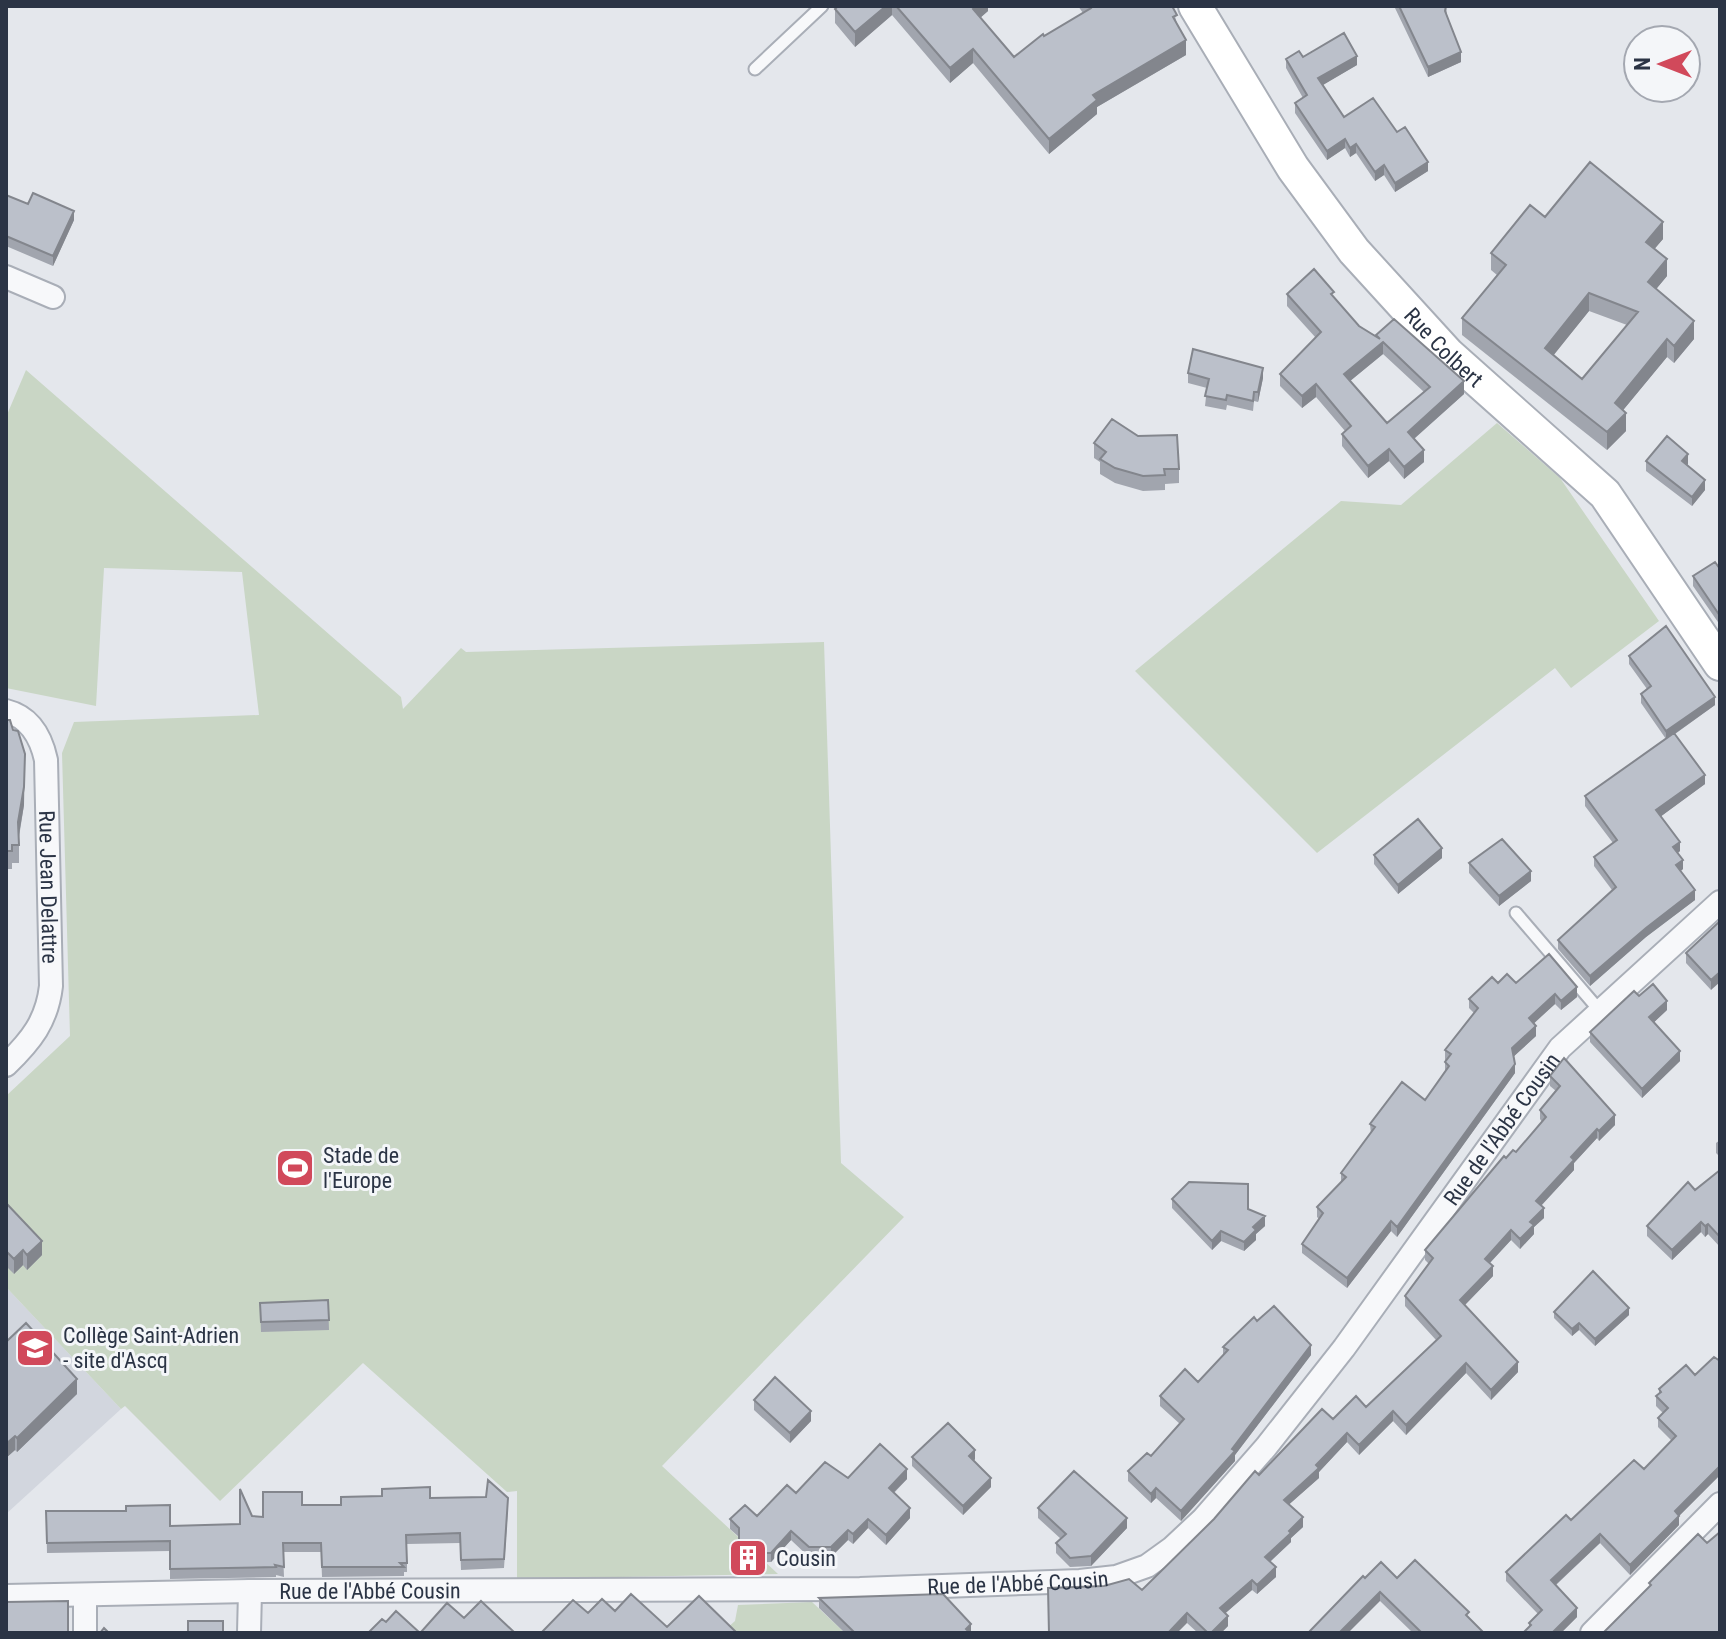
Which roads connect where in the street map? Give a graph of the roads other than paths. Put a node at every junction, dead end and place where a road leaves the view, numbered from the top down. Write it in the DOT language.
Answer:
graph roads {
  1 [pos="822,6"];
  2 [pos="1195,6"];
  3 [pos="755,69"];
  4 [pos="6,277"];
  5 [pos="53,297"];
  6 [pos="1720,664"];
  7 [pos="6,711"];
  8 [pos="1720,902"];
  9 [pos="1516,913"];
  10 [pos="1600,1011"];
  11 [pos="6,1065"];
  12 [pos="1719,1508"];
  13 [pos="250,1591"];
  14 [pos="85,1595"];
  15 [pos="6,1596"];
  16 [pos="85,1633"];
  17 [pos="249,1633"];
  18 [pos="1592,1633"];
  1 -- 3 [label="lane"];
  2 -- 6 [label="main road, Rue Colbert"];
  4 -- 5 [label="street"];
  7 -- 11 [label="street, Rue Jean Delattre"];
  8 -- 10 [label="street, Rue de l'Abbé Cousin"];
  9 -- 10 [label="lane"];
  10 -- 13 [label="street, Rue de l'Abbé Cousin"];
  12 -- 18 [label="street"];
  13 -- 14 [label="street, Rue de l'Abbé Cousin"];
  13 -- 17 [label="street"];
  14 -- 15 [label="street, Rue de l'Abbé Cousin"];
  14 -- 16 [label="street"];
}
